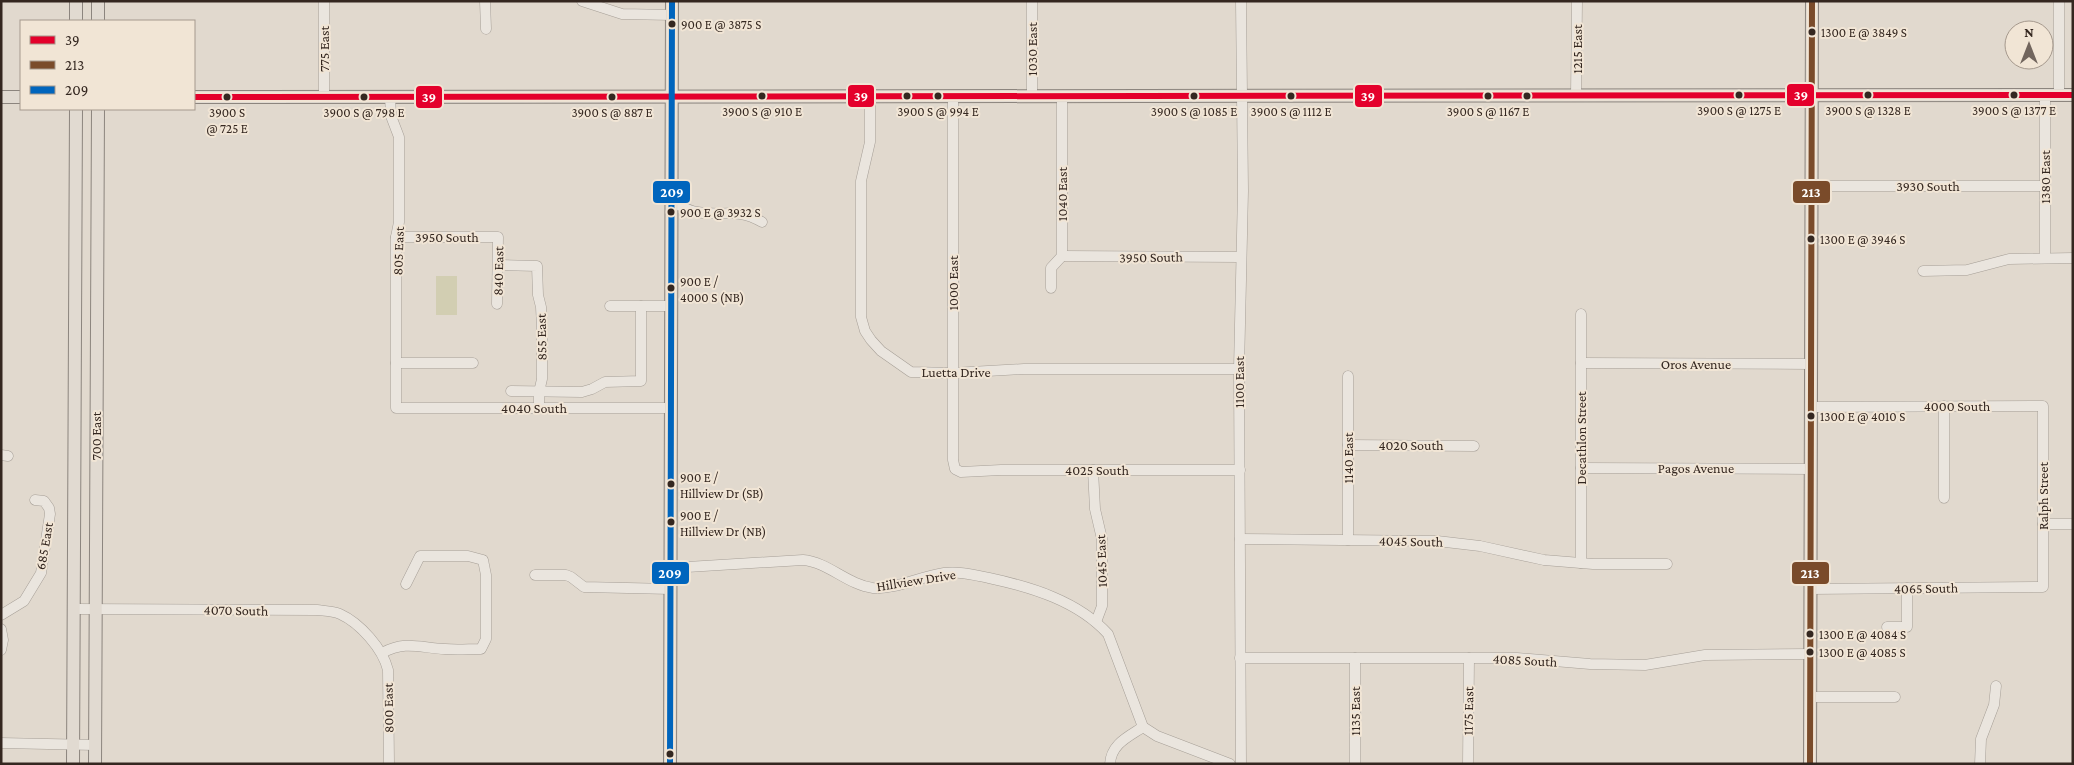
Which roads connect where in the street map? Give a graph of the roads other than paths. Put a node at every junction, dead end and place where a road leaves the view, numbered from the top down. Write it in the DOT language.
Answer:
graph roads {
  1 [pos="76,1"];
  2 [pos="98,1"];
  3 [pos="324,1"];
  4 [pos="486,1"];
  5 [pos="582,1"];
  6 [pos="672,1"];
  7 [pos="1032,1"];
  8 [pos="1241,1"];
  9 [pos="1577,1"];
  10 [pos="1812,1"];
  11 [pos="2059,1"];
  12 [pos="672,14"];
  13 [pos="76,20"];
  14 [pos="98,20"];
  15 [pos="486,29"];
  16 [pos="1812,95"];
  17 [pos="2045,95"];
  18 [pos="2059,95"];
  19 [pos="2073,95"];
  20 [pos="324,96"];
  21 [pos="390,96"];
  22 [pos="870,96"];
  23 [pos="953,96"];
  24 [pos="1032,96"];
  25 [pos="1062,96"];
  26 [pos="1243,96"];
  27 [pos="1576,96"];
  28 [pos="1,97"];
  29 [pos="20,97"];
  30 [pos="195,97"];
  31 [pos="672,97"];
  32 [pos="76,110"];
  33 [pos="98,110"];
  34 [pos="1811,186"];
  35 [pos="2044,186"];
  36 [pos="672,202"];
  37 [pos="762,222"];
  38 [pos="396,237"];
  39 [pos="498,237"];
  40 [pos="1062,256"];
  41 [pos="1240,257"];
  42 [pos="2044,258"];
  43 [pos="2073,258"];
  44 [pos="498,265"];
  45 [pos="1923,271"];
  46 [pos="1051,288"];
  47 [pos="497,304"];
  48 [pos="610,306"];
  49 [pos="641,306"];
  50 [pos="672,306"];
  51 [pos="1581,314"];
  52 [pos="396,363"];
  53 [pos="473,363"];
  54 [pos="1581,364"];
  55 [pos="1811,364"];
  56 [pos="1239,369"];
  57 [pos="953,373"];
  58 [pos="1348,376"];
  59 [pos="510,391"];
  60 [pos="539,392"];
  61 [pos="1944,406"];
  62 [pos="2043,406"];
  63 [pos="1811,407"];
  64 [pos="396,408"];
  65 [pos="539,408"];
  66 [pos="672,408"];
  67 [pos="1348,445"];
  68 [pos="1474,446"];
  69 [pos="1581,468"];
  70 [pos="955,469"];
  71 [pos="1810,469"];
  72 [pos="1093,470"];
  73 [pos="1240,470"];
  74 [pos="1944,498"];
  75 [pos="35,500"];
  76 [pos="2043,524"];
  77 [pos="2073,524"];
  78 [pos="1240,539"];
  79 [pos="1348,540"];
  80 [pos="1581,563"];
  81 [pos="1667,564"];
  82 [pos="671,568"];
  83 [pos="535,575"];
  84 [pos="406,584"];
  85 [pos="2043,587"];
  86 [pos="1907,588"];
  87 [pos="671,589"];
  88 [pos="1810,589"];
  89 [pos="74,609"];
  90 [pos="96,609"];
  91 [pos="1,615"];
  92 [pos="1096,622"];
  93 [pos="1887,627"];
  94 [pos="1,629"];
  95 [pos="1,650"];
  96 [pos="382,653"];
  97 [pos="1810,654"];
  98 [pos="1240,658"];
  99 [pos="1356,658"];
  100 [pos="1469,658"];
  101 [pos="1996,686"];
  102 [pos="1810,697"];
  103 [pos="1895,697"];
  104 [pos="1143,727"];
  105 [pos="1,743"];
  106 [pos="74,745"];
  107 [pos="95,745"];
  108 [pos="73,764"];
  109 [pos="95,764"];
  110 [pos="389,764"];
  111 [pos="670,764"];
  112 [pos="1110,764"];
  113 [pos="1230,764"];
  114 [pos="1241,764"];
  115 [pos="1355,764"];
  116 [pos="1468,764"];
  117 [pos="1810,764"];
  118 [pos="1980,764"];
  1 -- 13 [label="main road"];
  2 -- 14 [label="main road"];
  3 -- 20 [label="street, 775 East"];
  4 -- 15 [label="street"];
  5 -- 12 [label="street"];
  6 -- 12 [label="main road"];
  7 -- 24 [label="street, 1030 East"];
  8 -- 26 [label="street, 1100 East"];
  9 -- 27 [label="street, 1215 East"];
  10 -- 16 [label="main road"];
  11 -- 18 [label="street"];
  12 -- 31 [label="main road"];
  16 -- 17 [label="main road"];
  16 -- 27 [label="main road"];
  16 -- 34 [label="main road"];
  17 -- 18 [label="main road"];
  17 -- 35 [label="street, 1380 East"];
  18 -- 19 [label="main road"];
  20 -- 21 [label="main road"];
  20 -- 30 [label="main road"];
  21 -- 31 [label="main road"];
  21 -- 38 [label="street, 805 East"];
  22 -- 23 [label="main road"];
  22 -- 31 [label="main road"];
  22 -- 57 [label="street, Luetta Drive"];
  23 -- 24 [label="main road"];
  23 -- 57 [label="street, 1000 East"];
  24 -- 25 [label="main road"];
  25 -- 26 [label="main road"];
  25 -- 40 [label="street, 1040 East"];
  26 -- 27 [label="main road"];
  26 -- 41 [label="street, 1100 East"];
  28 -- 29 [label="main road"];
  31 -- 36 [label="main road"];
  32 -- 89 [label="main road, 700 East"];
  33 -- 90 [label="main road, 700 East"];
  34 -- 35 [label="street, 3930 South"];
  34 -- 55 [label="main road"];
  35 -- 42 [label="street, 1380 East"];
  36 -- 37 [label="street"];
  36 -- 50 [label="main road"];
  38 -- 39 [label="street, 3950 South"];
  38 -- 52 [label="street, 805 East"];
  39 -- 44 [label="street, 840 East"];
  40 -- 41 [label="street, 3950 South"];
  40 -- 46 [label="street, 1040 East"];
  41 -- 56 [label="street, 1100 East"];
  42 -- 43 [label="street"];
  42 -- 45 [label="street"];
  44 -- 47 [label="street, 840 East"];
  44 -- 60 [label="street, 855 East"];
  48 -- 49 [label="street"];
  49 -- 50 [label="street"];
  49 -- 60 [label="street"];
  50 -- 66 [label="main road"];
  51 -- 54 [label="street, Decathlon Street"];
  52 -- 53 [label="street"];
  52 -- 64 [label="street, 805 East"];
  54 -- 55 [label="street, Oros Avenue"];
  54 -- 69 [label="street, Decathlon Street"];
  55 -- 63 [label="main road"];
  56 -- 57 [label="street, Luetta Drive"];
  56 -- 73 [label="street, 1100 East"];
  57 -- 70 [label="street, 1000 East"];
  58 -- 67 [label="street, 1140 East"];
  59 -- 60 [label="street"];
  60 -- 65 [label="street, 855 East"];
  61 -- 62 [label="street, 4000 South"];
  61 -- 63 [label="street, 4000 South"];
  61 -- 74 [label="street"];
  62 -- 76 [label="street, Ralph Street"];
  63 -- 71 [label="main road"];
  64 -- 65 [label="street, 4040 South"];
  65 -- 66 [label="street, 4040 South"];
  66 -- 82 [label="main road"];
  67 -- 68 [label="street, 4020 South"];
  67 -- 79 [label="street, 1140 East"];
  69 -- 71 [label="street, Pagos Avenue"];
  69 -- 80 [label="street, Decathlon Street"];
  70 -- 72 [label="street, 4025 South"];
  71 -- 88 [label="main road"];
  72 -- 73 [label="street, 4025 South"];
  72 -- 92 [label="street, 1045 East"];
  73 -- 78 [label="street, 1100 East"];
  75 -- 91 [label="street, 685 East"];
  76 -- 77 [label="street"];
  76 -- 85 [label="street, Ralph Street"];
  78 -- 79 [label="street, 4045 South"];
  78 -- 98 [label="street, 1100 East"];
  79 -- 80 [label="street, 4045 South"];
  80 -- 81 [label="street, 4045 South"];
  82 -- 87 [label="main road"];
  82 -- 92 [label="street, Hillview Drive"];
  83 -- 87 [label="street"];
  84 -- 96 [label="street"];
  85 -- 86 [label="street, 4065 South"];
  86 -- 88 [label="street, 4065 South"];
  86 -- 93 [label="street"];
  87 -- 111 [label="main road"];
  88 -- 97 [label="main road"];
  89 -- 90 [label="street, 4070 South"];
  89 -- 106 [label="main road, 700 East"];
  90 -- 96 [label="street, 4070 South"];
  90 -- 107 [label="main road, 700 East"];
  92 -- 104 [label="street, Hillview Drive"];
  94 -- 95 [label="street"];
  96 -- 110 [label="street, 800 East"];
  97 -- 100 [label="street, 4085 South"];
  97 -- 102 [label="main road"];
  98 -- 99 [label="street, 4085 South"];
  98 -- 114 [label="street, 1100 East"];
  99 -- 100 [label="street, 4085 South"];
  99 -- 115 [label="street, 1135 East"];
  100 -- 116 [label="street, 1175 East"];
  101 -- 118 [label="street"];
  102 -- 103 [label="street"];
  102 -- 117 [label="main road"];
  104 -- 112 [label="street"];
  104 -- 113 [label="street"];
  105 -- 106 [label="street"];
  106 -- 107 [label="street"];
  106 -- 108 [label="main road, 700 East"];
  107 -- 109 [label="main road, 700 East"];
}
